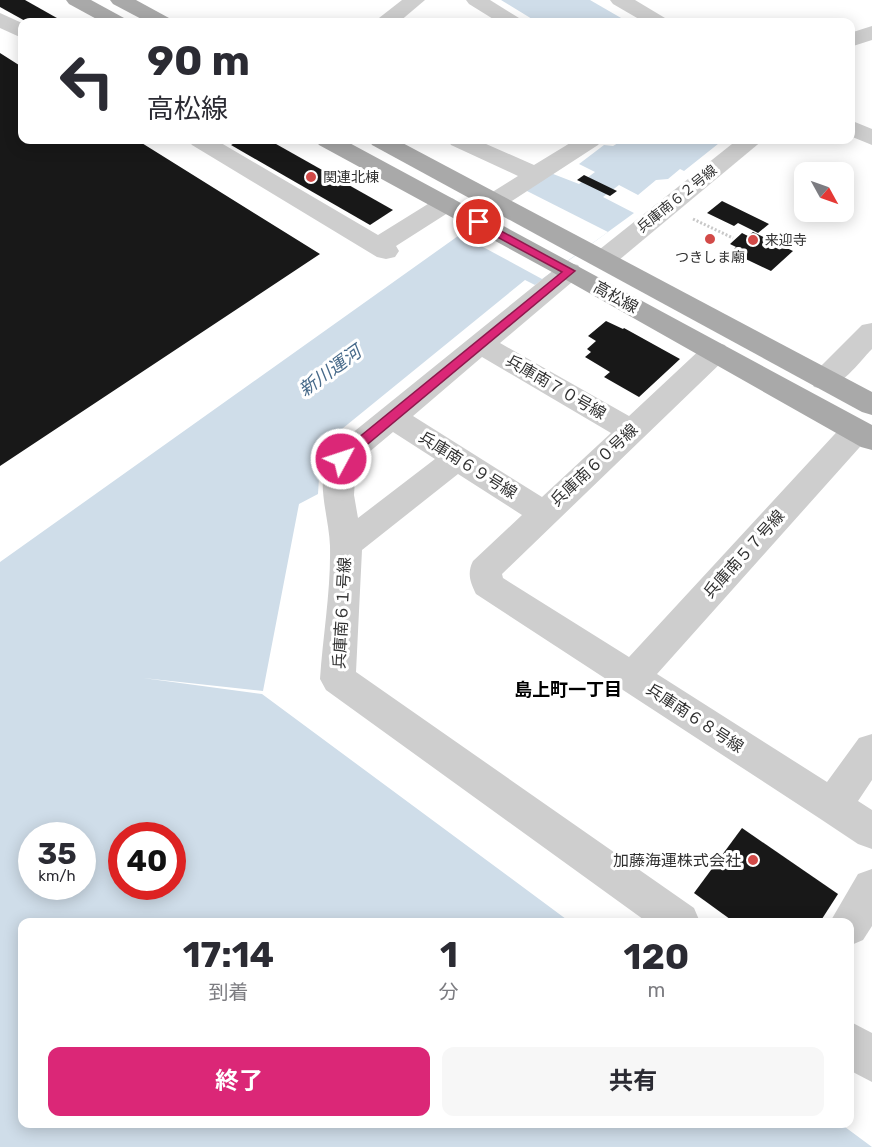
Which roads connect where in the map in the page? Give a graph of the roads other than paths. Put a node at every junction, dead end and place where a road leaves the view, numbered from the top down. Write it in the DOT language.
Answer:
graph roads {
  1 [pos="76,0"];
  2 [pos="120,0"];
  3 [pos="415,0"];
  4 [pos="476,0"];
  5 [pos="628,1"];
  6 [pos="110,18"];
  7 [pos="154,18"];
  8 [pos="391,18"];
  9 [pos="505,18"];
  10 [pos="652,18"];
  11 [pos="0,19"];
  12 [pos="18,30"];
  13 [pos="872,32"];
  14 [pos="855,39"];
  15 [pos="855,130"];
  16 [pos="872,138"];
  17 [pos="208,144"];
  18 [pos="334,144"];
  19 [pos="387,144"];
  20 [pos="468,144"];
  21 [pos="584,144"];
  22 [pos="745,144"];
  23 [pos="536,175"];
  24 [pos="498,203"];
  25 [pos="445,204"];
  26 [pos="580,261"];
  27 [pos="872,332"];
  28 [pos="481,344"];
  29 [pos="715,352"];
  30 [pos="824,380"];
  31 [pos="392,417"];
  32 [pos="867,425"];
  33 [pos="631,431"];
  34 [pos="457,458"];
  35 [pos="543,513"];
  36 [pos="346,545"];
  37 [pos="488,585"];
  38 [pos="632,678"];
  39 [pos="872,750"];
  40 [pos="832,806"];
  41 [pos="872,831"];
  42 [pos="872,888"];
  43 [pos="674,918"];
  44 [pos="854,918"];
  45 [pos="854,1046"];
  46 [pos="872,1059"];
  1 -- 6 [label="main road"];
  2 -- 7 [label="main road"];
  3 -- 8 [label="street"];
  4 -- 9 [label="street"];
  5 -- 10 [label="street"];
  11 -- 12 [label="street"];
  13 -- 14 [label="street"];
  15 -- 16 [label="street"];
  17 -- 25 [label="street"];
  18 -- 25 [label="main road, 高松線"];
  19 -- 24 [label="main road, 高松線"];
  20 -- 23 [label="street"];
  21 -- 23 [label="street"];
  22 -- 26 [label="street, 兵庫南６２号線"];
  23 -- 24 [label="street"];
  24 -- 26 [label="main road, 高松線"];
  25 -- 26 [label="main road, 高松線"];
  26 -- 28 [label="street, 兵庫南６１号線"];
  26 -- 29 [label="main road, 高松線"];
  26 -- 30 [label="main road, 高松線"];
  27 -- 30 [label="street"];
  28 -- 31 [label="street, 兵庫南６１号線"];
  28 -- 33 [label="street, 兵庫南７０号線"];
  29 -- 32 [label="main road, 高松線"];
  29 -- 33 [label="street, 兵庫南６０号線"];
  30 -- 32 [label="main road, 高松線"];
  31 -- 34 [label="street, 兵庫南６９号線"];
  31 -- 36 [label="street, 兵庫南６１号線"];
  32 -- 38 [label="street, 兵庫南５７号線"];
  33 -- 35 [label="street, 兵庫南６０号線"];
  34 -- 35 [label="street, 兵庫南６９号線"];
  34 -- 36 [label="street"];
  35 -- 37 [label="street, 兵庫南６０号線"];
  36 -- 43 [label="street, 兵庫南６１号線"];
  37 -- 38 [label="street, 兵庫南６８号線"];
  38 -- 40 [label="street, 兵庫南６８号線"];
  39 -- 40 [label="street"];
  40 -- 41 [label="street, 兵庫南６８号線"];
  42 -- 44 [label="street"];
  45 -- 46 [label="street"];
}
